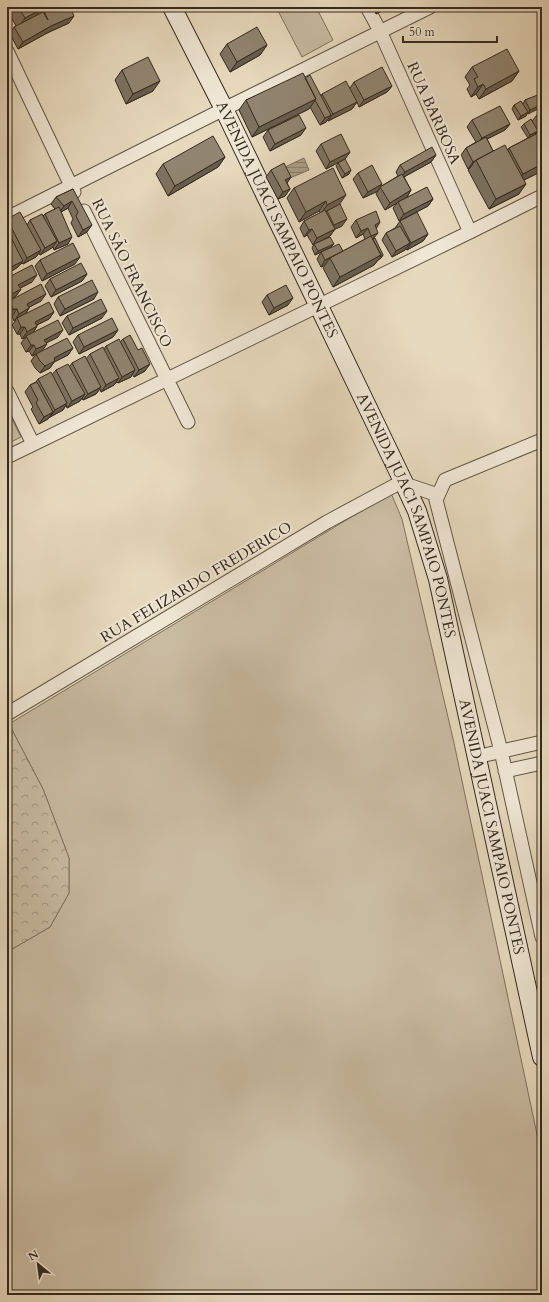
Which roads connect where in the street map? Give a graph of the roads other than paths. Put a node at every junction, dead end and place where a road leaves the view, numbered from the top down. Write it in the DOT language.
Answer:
graph roads {
  1 [pos="172,7"];
  2 [pos="367,7"];
  3 [pos="430,7"];
  4 [pos="380,31"];
  5 [pos="7,51"];
  6 [pos="224,109"];
  7 [pos="71,185"];
  8 [pos="542,196"];
  9 [pos="7,218"];
  10 [pos="470,232"];
  11 [pos="319,306"];
  12 [pos="167,379"];
  13 [pos="7,391"];
  14 [pos="188,422"];
  15 [pos="542,440"];
  16 [pos="33,444"];
  17 [pos="7,457"];
  18 [pos="404,483"];
  19 [pos="438,495"];
  20 [pos="7,714"];
  21 [pos="542,742"];
  22 [pos="501,751"];
  23 [pos="476,757"];
  24 [pos="542,763"];
  25 [pos="505,770"];
  26 [pos="542,937"];
  27 [pos="542,1057"];
  1 -- 6 [label="main road, AVENIDA JUACI SAMPAIO PONTES"];
  2 -- 4 [label="street, RUA BARBOSA"];
  3 -- 4 [label="street"];
  4 -- 6 [label="street"];
  4 -- 10 [label="street, RUA BARBOSA"];
  5 -- 7 [label="street, RUA SÃO FRANCISCO"];
  6 -- 7 [label="street"];
  6 -- 11 [label="main road, AVENIDA JUACI SAMPAIO PONTES"];
  7 -- 9 [label="street"];
  7 -- 12 [label="street, RUA SÃO FRANCISCO"];
  8 -- 10 [label="street"];
  10 -- 11 [label="street"];
  11 -- 12 [label="street"];
  11 -- 18 [label="main road, AVENIDA JUACI SAMPAIO PONTES"];
  12 -- 14 [label="street, RUA SÃO FRANCISCO"];
  12 -- 16 [label="street"];
  13 -- 16 [label="street"];
  15 -- 19 [label="street"];
  16 -- 17 [label="street"];
  18 -- 19 [label="street"];
  18 -- 20 [label="street, RUA FELIZARDO FREDERICO"];
  18 -- 23 [label="main road, AVENIDA JUACI SAMPAIO PONTES"];
  19 -- 22 [label="street"];
  21 -- 22 [label="street"];
  22 -- 23 [label="street"];
  22 -- 25 [label="street"];
  23 -- 27 [label="main road, AVENIDA JUACI SAMPAIO PONTES"];
  24 -- 25 [label="street"];
  25 -- 26 [label="street"];
}
